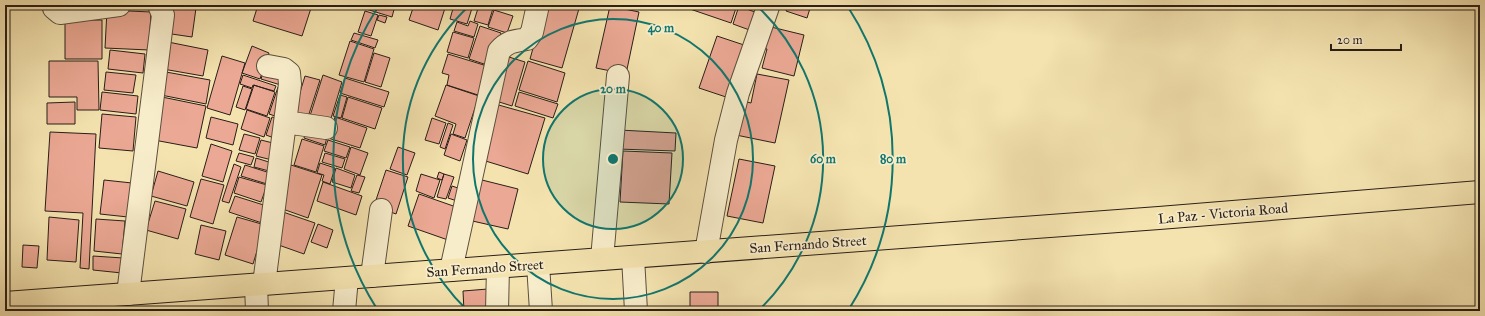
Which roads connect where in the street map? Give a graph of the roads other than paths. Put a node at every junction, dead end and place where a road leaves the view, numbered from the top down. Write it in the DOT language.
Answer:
graph roads {
  1 [pos="54,5"];
  2 [pos="119,5"];
  3 [pos="159,5"];
  4 [pos="538,5"];
  5 [pos="768,7"];
  6 [pos="268,66"];
  7 [pos="618,76"];
  8 [pos="285,122"];
  9 [pos="326,128"];
  10 [pos="1480,192"];
  11 [pos="381,210"];
  12 [pos="965,232"];
  13 [pos="706,252"];
  14 [pos="633,257"];
  15 [pos="602,259"];
  16 [pos="538,264"];
  17 [pos="498,267"];
  18 [pos="451,270"];
  19 [pos="372,276"];
  20 [pos="347,278"];
  21 [pos="260,284"];
  22 [pos="128,294"];
  23 [pos="5,303"];
  24 [pos="257,311"];
  25 [pos="344,311"];
  26 [pos="497,311"];
  27 [pos="542,311"];
  28 [pos="636,311"];
  1 -- 2 [label="street"];
  3 -- 22 [label="street"];
  4 -- 18 [label="street"];
  5 -- 13 [label="street"];
  6 -- 8 [label="street"];
  7 -- 15 [label="street"];
  8 -- 9 [label="street"];
  8 -- 21 [label="street"];
  10 -- 12 [label="main road, La Paz - Victoria Road"];
  11 -- 19 [label="street"];
  12 -- 13 [label="main road, San Fernando Street"];
  13 -- 14 [label="main road, San Fernando Street"];
  14 -- 15 [label="main road, San Fernando Street"];
  14 -- 28 [label="street"];
  15 -- 16 [label="main road, San Fernando Street"];
  16 -- 17 [label="main road, San Fernando Street"];
  16 -- 27 [label="street"];
  17 -- 18 [label="main road, San Fernando Street"];
  17 -- 26 [label="street"];
  18 -- 19 [label="main road, San Fernando Street"];
  19 -- 20 [label="main road, San Fernando Street"];
  20 -- 21 [label="main road, San Fernando Street"];
  20 -- 25 [label="street"];
  21 -- 22 [label="main road, San Fernando Street"];
  21 -- 24 [label="street"];
  22 -- 23 [label="main road, San Fernando Street"];
}
